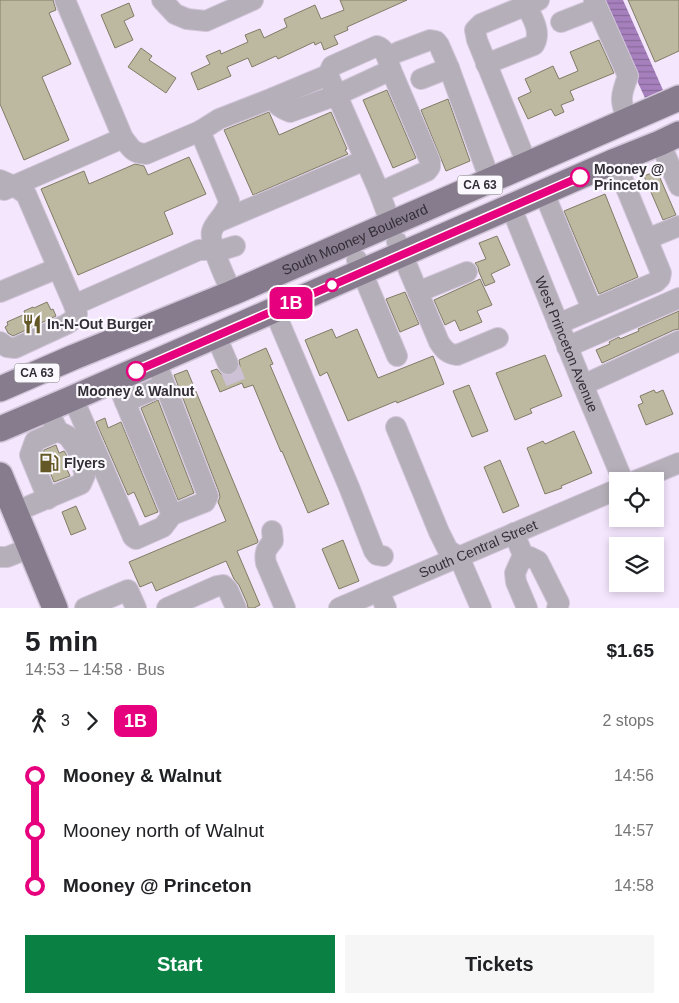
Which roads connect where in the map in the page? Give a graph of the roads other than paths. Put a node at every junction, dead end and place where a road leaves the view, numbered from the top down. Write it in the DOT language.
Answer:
graph roads {
  1 [pos="64,0"];
  2 [pos="162,0"];
  3 [pos="253,0"];
  4 [pos="532,2"];
  5 [pos="596,4"];
  6 [pos="561,22"];
  7 [pos="395,61"];
  8 [pos="486,64"];
  9 [pos="449,68"];
  10 [pos="328,75"];
  11 [pos="422,79"];
  12 [pos="337,95"];
  13 [pos="272,98"];
  14 [pos="679,98"];
  15 [pos="679,105"];
  16 [pos="627,120"];
  17 [pos="200,131"];
  18 [pos="123,138"];
  19 [pos="670,139"];
  20 [pos="365,160"];
  21 [pos="615,161"];
  22 [pos="527,164"];
  23 [pos="490,180"];
  24 [pos="5,186"];
  25 [pos="679,186"];
  26 [pos="378,189"];
  27 [pos="544,193"];
  28 [pos="511,207"];
  29 [pos="218,222"];
  30 [pos="679,226"];
  31 [pos="647,239"];
  32 [pos="397,240"];
  33 [pos="235,246"];
  34 [pos="215,252"];
  35 [pos="359,266"];
  36 [pos="58,268"];
  37 [pos="467,272"];
  38 [pos="0,292"];
  39 [pos="418,292"];
  40 [pos="232,294"];
  41 [pos="679,298"];
  42 [pos="592,309"];
  43 [pos="274,310"];
  44 [pos="74,312"];
  45 [pos="558,324"];
  46 [pos="216,336"];
  47 [pos="498,338"];
  48 [pos="679,341"];
  49 [pos="0,342"];
  50 [pos="567,347"];
  51 [pos="397,356"];
  52 [pos="156,362"];
  53 [pos="228,364"];
  54 [pos="116,380"];
  55 [pos="583,384"];
  56 [pos="164,385"];
  57 [pos="0,388"];
  58 [pos="73,398"];
  59 [pos="125,402"];
  60 [pos="48,409"];
  61 [pos="396,427"];
  62 [pos="0,429"];
  63 [pos="58,431"];
  64 [pos="679,463"];
  65 [pos="619,472"];
  66 [pos="657,472"];
  67 [pos="0,475"];
  68 [pos="609,493"];
  69 [pos="48,499"];
  70 [pos="15,512"];
  71 [pos="172,515"];
  72 [pos="272,531"];
  73 [pos="514,533"];
  74 [pos="30,548"];
  75 [pos="523,555"];
  76 [pos="383,556"];
  77 [pos="0,557"];
  78 [pos="459,557"];
  79 [pos="382,600"];
  80 [pos="47,602"];
  81 [pos="192,602"];
  82 [pos="167,608"];
  83 [pos="236,608"];
  84 [pos="285,608"];
  85 [pos="339,608"];
  86 [pos="480,608"];
  87 [pos="527,608"];
  88 [pos="557,608"];
  1 -- 18 [label="street"];
  2 -- 3 [label="street"];
  4 -- 8 [label="street"];
  4 -- 8 [label="street"];
  5 -- 6 [label="street"];
  5 -- 16 [label="street"];
  7 -- 9 [label="street"];
  7 -- 10 [label="street"];
  7 -- 12 [label="street"];
  7 -- 26 [label="street"];
  8 -- 22 [label="street"];
  9 -- 11 [label="street"];
  9 -- 23 [label="street"];
  10 -- 12 [label="street"];
  10 -- 13 [label="street"];
  12 -- 13 [label="street"];
  12 -- 20 [label="street"];
  13 -- 17 [label="street"];
  14 -- 16 [label="main road, CA 63"];
  15 -- 28 [label="main road"];
  16 -- 22 [label="main road, CA 63"];
  17 -- 18 [label="street"];
  17 -- 29 [label="street"];
  18 -- 24 [label="street"];
  19 -- 21 [label="main road, South Mooney Boulevard / CA 63"];
  19 -- 25 [label="street"];
  20 -- 26 [label="street"];
  20 -- 29 [label="street"];
  21 -- 27 [label="main road, South Mooney Boulevard / CA 63"];
  21 -- 31 [label="street"];
  22 -- 23 [label="main road, CA 63"];
  23 -- 32 [label="main road"];
  24 -- 36 [label="street"];
  26 -- 32 [label="street"];
  27 -- 28 [label="main road, South Mooney Boulevard / CA 63"];
  27 -- 42 [label="street"];
  28 -- 32 [label="main road, South Mooney Boulevard / CA 63"];
  28 -- 45 [label="street, West Princeton Avenue"];
  29 -- 34 [label="street"];
  30 -- 31 [label="street"];
  31 -- 42 [label="street"];
  32 -- 35 [label="main road"];
  32 -- 39 [label="street"];
  32 -- 40 [label="main road, South Mooney Boulevard / CA 63"];
  33 -- 34 [label="street"];
  34 -- 40 [label="street"];
  34 -- 44 [label="street"];
  35 -- 43 [label="main road, CA 63"];
  35 -- 51 [label="street"];
  36 -- 38 [label="street"];
  36 -- 44 [label="street"];
  37 -- 39 [label="street"];
  39 -- 47 [label="street"];
  40 -- 57 [label="main road, South Mooney Boulevard / CA 63"];
  41 -- 50 [label="street"];
  42 -- 45 [label="street"];
  43 -- 46 [label="main road, CA 63"];
  43 -- 76 [label="street"];
  44 -- 49 [label="street"];
  45 -- 50 [label="street, West Princeton Avenue"];
  46 -- 52 [label="main road, CA 63"];
  46 -- 53 [label="street"];
  48 -- 55 [label="street"];
  50 -- 55 [label="street, West Princeton Avenue"];
  52 -- 54 [label="main road, CA 63"];
  52 -- 56 [label="street"];
  54 -- 58 [label="main road, CA 63"];
  54 -- 59 [label="street"];
  55 -- 65 [label="street, West Princeton Avenue"];
  56 -- 59 [label="street"];
  56 -- 71 [label="street"];
  58 -- 60 [label="main road, CA 63"];
  58 -- 71 [label="street"];
  59 -- 71 [label="street"];
  60 -- 62 [label="main road, CA 63"];
  60 -- 63 [label="street"];
  61 -- 78 [label="street"];
  63 -- 69 [label="street"];
  63 -- 69 [label="street"];
  64 -- 66 [label="street"];
  67 -- 70 [label="main road"];
  68 -- 73 [label="street, South Central Street"];
  69 -- 70 [label="street"];
  70 -- 74 [label="main road"];
  72 -- 84 [label="street"];
  73 -- 75 [label="street"];
  73 -- 78 [label="street, South Central Street"];
  74 -- 77 [label="street"];
  74 -- 80 [label="main road"];
  75 -- 87 [label="street"];
  75 -- 88 [label="street"];
  78 -- 79 [label="street, South Central Street"];
  78 -- 86 [label="street"];
  79 -- 85 [label="street, South Central Street"];
  81 -- 82 [label="street"];
  81 -- 83 [label="street"];
}
